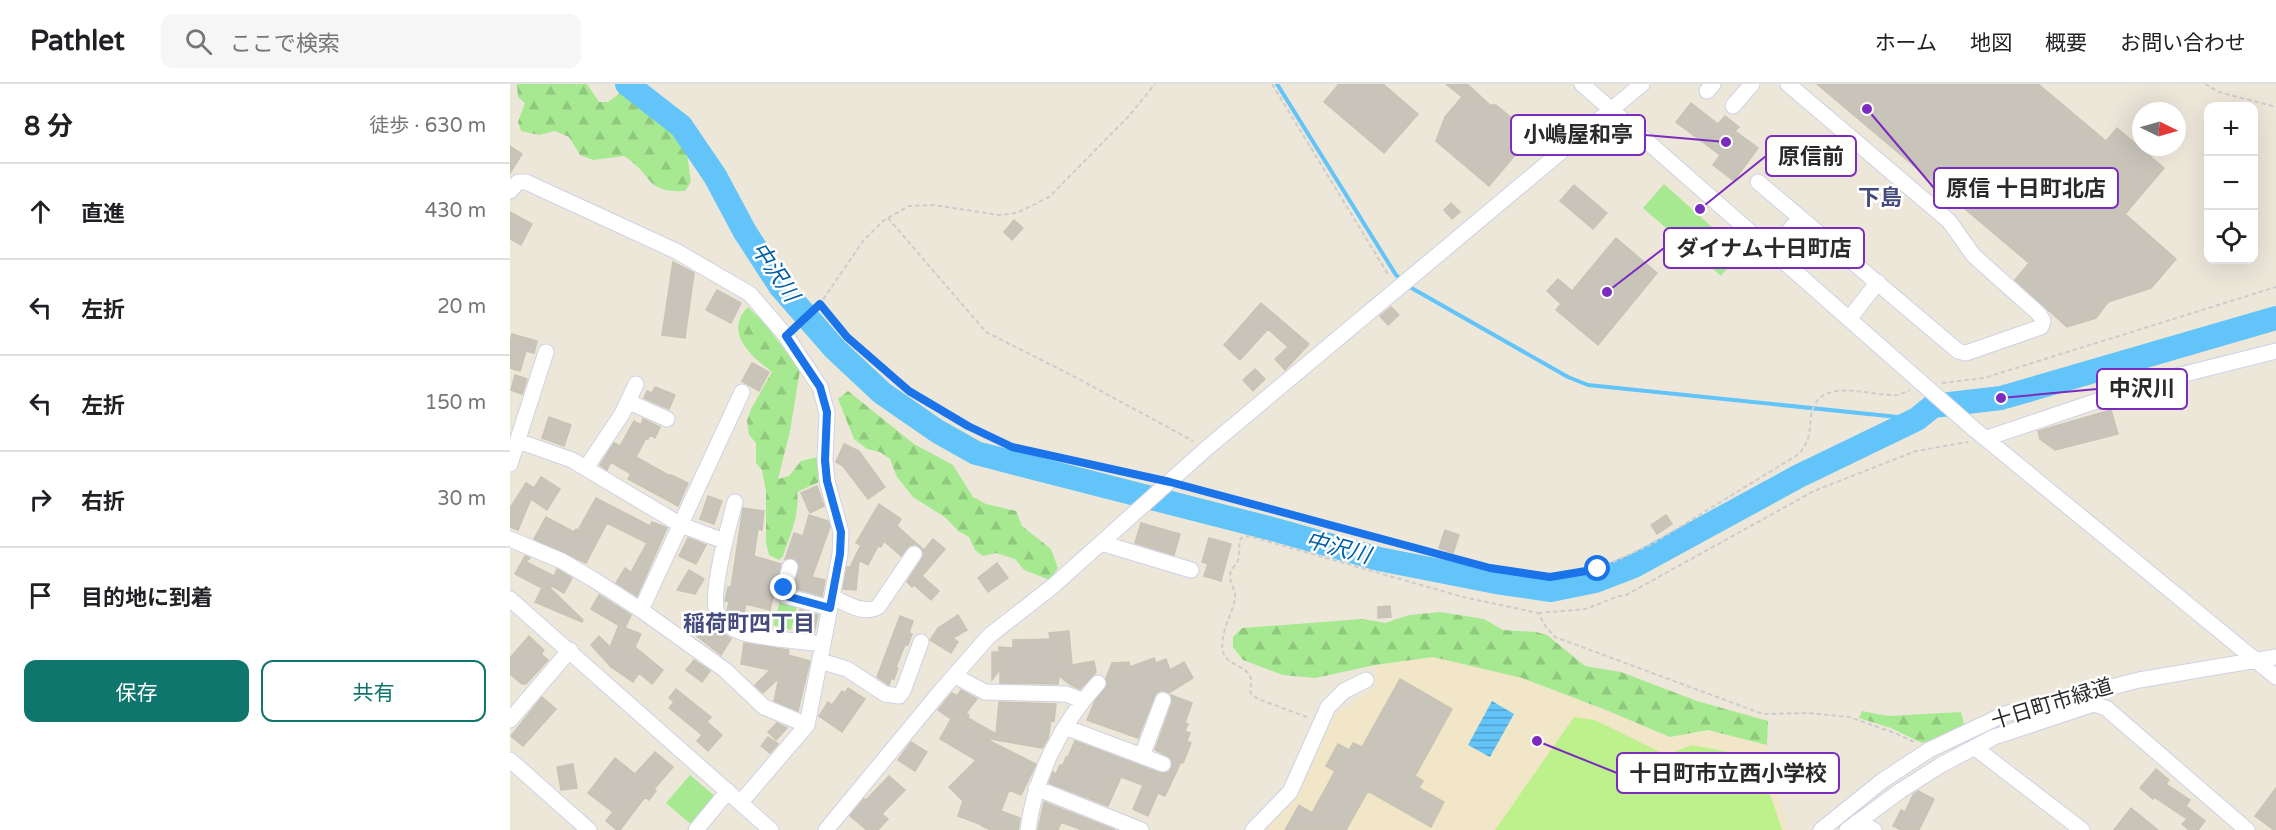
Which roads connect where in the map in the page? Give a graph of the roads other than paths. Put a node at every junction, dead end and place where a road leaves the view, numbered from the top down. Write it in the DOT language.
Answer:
graph roads {
  1 [pos="1582,84"];
  2 [pos="1642,84"];
  3 [pos="1752,84"];
  4 [pos="1788,84"];
  5 [pos="1733,106"];
  6 [pos="1612,109"];
  7 [pos="1758,182"];
  8 [pos="510,191"];
  9 [pos="1800,219"];
  10 [pos="1772,251"];
  11 [pos="1878,282"];
  12 [pos="1849,319"];
  13 [pos="2276,351"];
  14 [pos="546,352"];
  15 [pos="636,384"];
  16 [pos="742,392"];
  17 [pos="629,402"];
  18 [pos="667,419"];
  19 [pos="1987,438"];
  20 [pos="518,441"];
  21 [pos="510,464"];
  22 [pos="586,468"];
  23 [pos="735,502"];
  24 [pos="681,525"];
  25 [pos="510,539"];
  26 [pos="724,541"];
  27 [pos="1101,543"];
  28 [pos="914,554"];
  29 [pos="790,567"];
  30 [pos="1191,570"];
  31 [pos="510,599"];
  32 [pos="831,602"];
  33 [pos="641,610"];
  34 [pos="921,642"];
  35 [pos="824,644"];
  36 [pos="570,650"];
  37 [pos="2276,657"];
  38 [pos="820,661"];
  39 [pos="2258,661"];
  40 [pos="955,676"];
  41 [pos="2276,677"];
  42 [pos="1366,680"];
  43 [pos="1098,683"];
  44 [pos="1082,700"];
  45 [pos="1162,700"];
  46 [pos="510,720"];
  47 [pos="807,725"];
  48 [pos="1065,727"];
  49 [pos="1974,747"];
  50 [pos="1142,756"];
  51 [pos="510,760"];
  52 [pos="1163,764"];
  53 [pos="1036,788"];
  54 [pos="728,791"];
  55 [pos="741,802"];
  56 [pos="1852,826"];
  57 [pos="589,830"];
  58 [pos="696,830"];
  59 [pos="771,830"];
  60 [pos="826,830"];
  61 [pos="1028,830"];
  62 [pos="1141,830"];
  63 [pos="1253,830"];
  64 [pos="1821,830"];
  65 [pos="1874,830"];
  66 [pos="2082,830"];
  67 [pos="2247,830"];
  1 -- 6 [label="street"];
  2 -- 6 [label="street"];
  3 -- 5 [label="street"];
  4 -- 11 [label="street"];
  6 -- 10 [label="street"];
  6 -- 27 [label="street"];
  7 -- 9 [label="street"];
  8 -- 32 [label="street"];
  9 -- 10 [label="street"];
  9 -- 11 [label="street"];
  10 -- 12 [label="street"];
  11 -- 12 [label="street"];
  12 -- 19 [label="street"];
  13 -- 19 [label="street"];
  14 -- 20 [label="street"];
  15 -- 17 [label="street"];
  16 -- 24 [label="street"];
  17 -- 18 [label="street"];
  17 -- 22 [label="street"];
  19 -- 39 [label="street"];
  20 -- 21 [label="street"];
  20 -- 22 [label="street"];
  22 -- 24 [label="street"];
  23 -- 26 [label="street"];
  24 -- 26 [label="street"];
  24 -- 33 [label="street"];
  25 -- 33 [label="street"];
  26 -- 35 [label="street"];
  27 -- 30 [label="street"];
  27 -- 40 [label="street"];
  28 -- 32 [label="street"];
  29 -- 32 [label="street"];
  31 -- 36 [label="street"];
  32 -- 35 [label="street"];
  33 -- 47 [label="street"];
  34 -- 38 [label="street"];
  35 -- 38 [label="street"];
  36 -- 46 [label="street"];
  36 -- 54 [label="street"];
  37 -- 39 [label="street, 十日町市緑道"];
  38 -- 47 [label="street"];
  39 -- 41 [label="street"];
  39 -- 64 [label="street, 十日町市緑道"];
  40 -- 44 [label="street"];
  40 -- 60 [label="street"];
  42 -- 63 [label="street"];
  43 -- 44 [label="street"];
  44 -- 48 [label="street"];
  45 -- 50 [label="street"];
  47 -- 55 [label="street"];
  48 -- 50 [label="street"];
  48 -- 53 [label="street"];
  49 -- 56 [label="street"];
  49 -- 66 [label="street"];
  49 -- 67 [label="street"];
  50 -- 52 [label="street"];
  51 -- 57 [label="street"];
  53 -- 61 [label="street"];
  53 -- 62 [label="street"];
  54 -- 55 [label="street"];
  54 -- 58 [label="street"];
  55 -- 59 [label="street"];
  56 -- 65 [label="street"];
}
